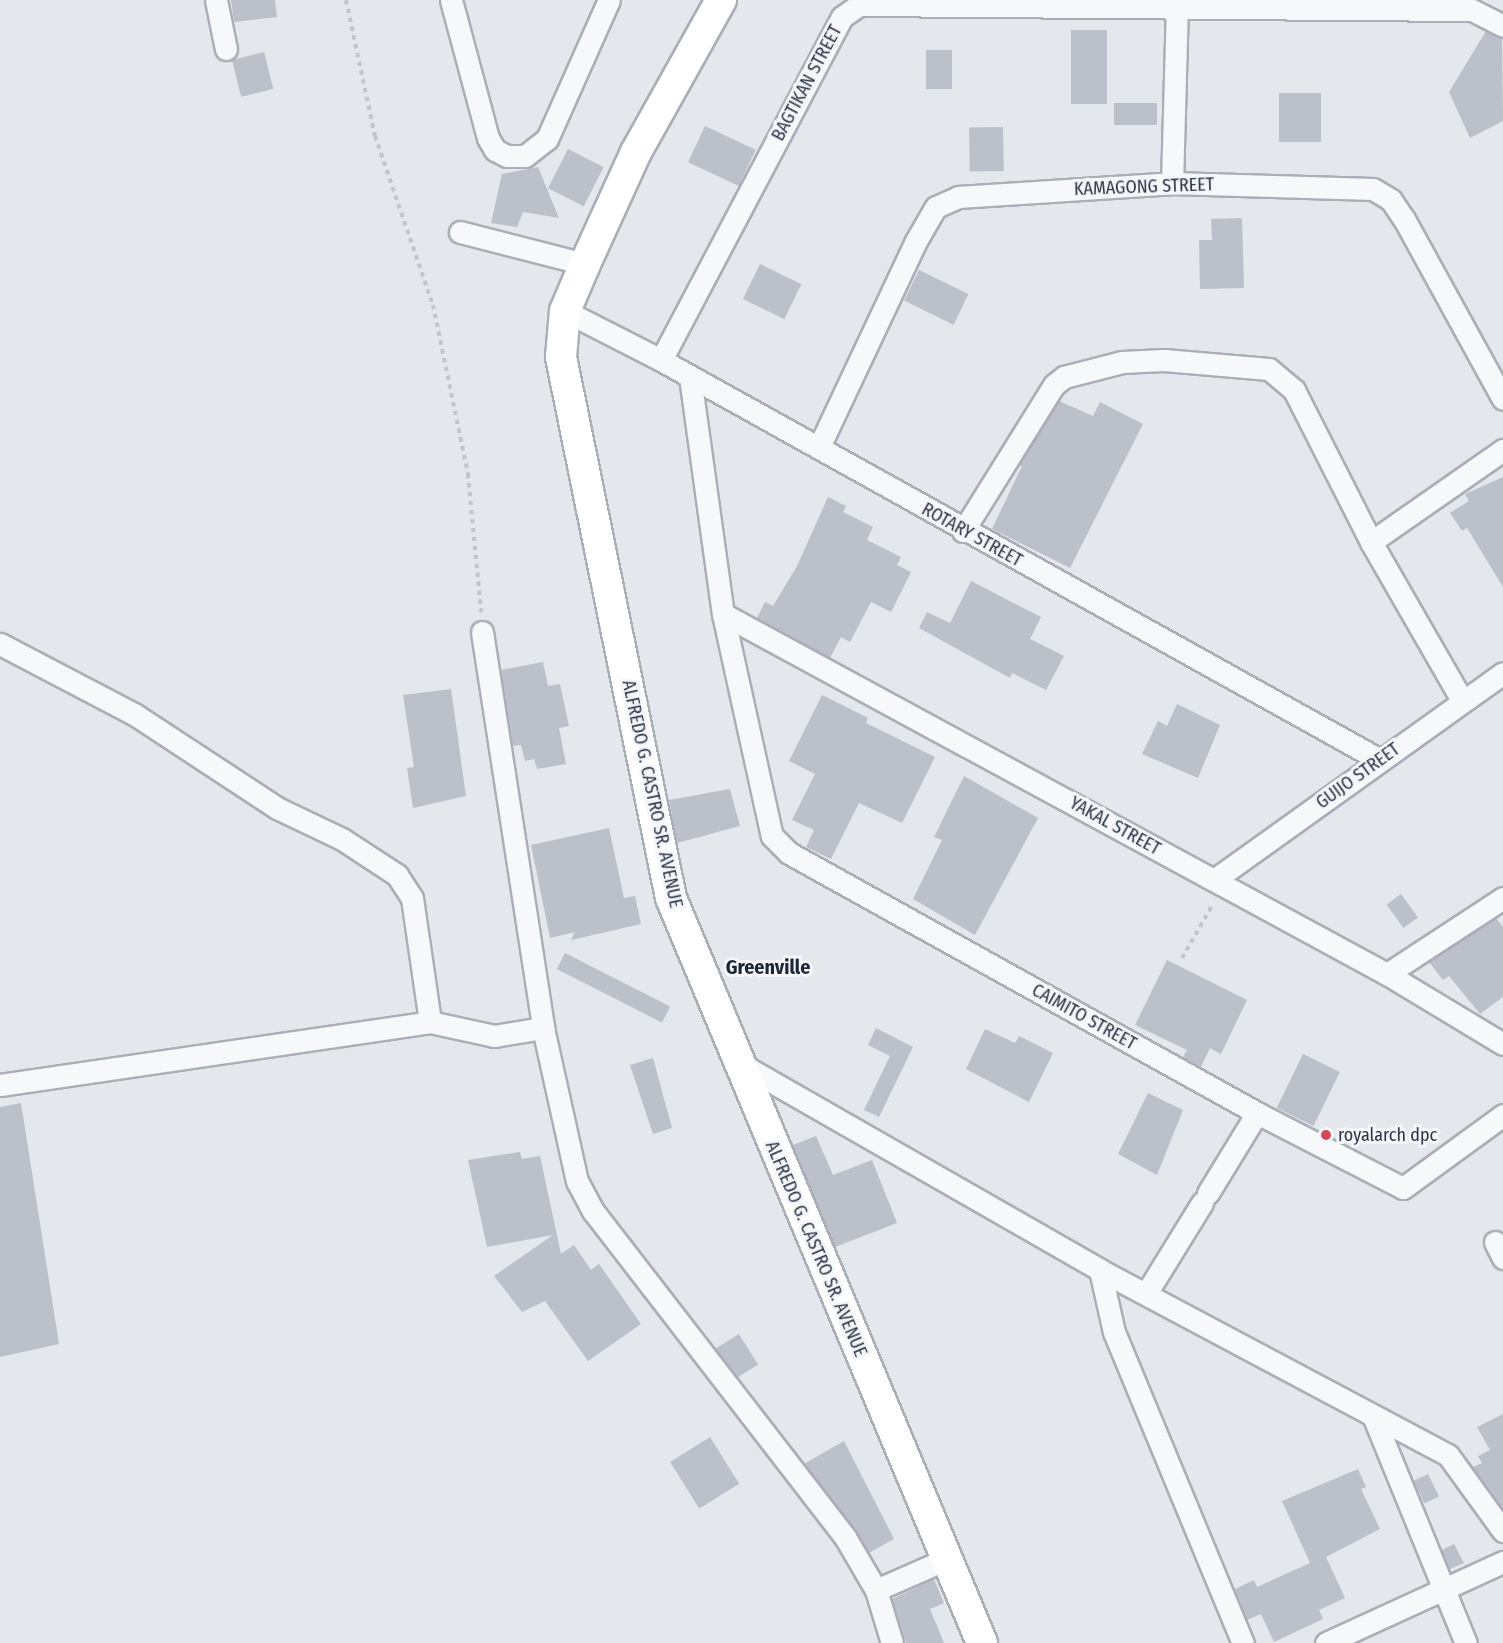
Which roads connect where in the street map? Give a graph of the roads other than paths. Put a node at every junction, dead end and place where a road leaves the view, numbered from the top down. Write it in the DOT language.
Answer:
graph roads {
  1 [pos="216,0"];
  2 [pos="452,0"];
  3 [pos="609,0"];
  4 [pos="721,0"];
  5 [pos="1177,6"];
  6 [pos="1503,26"];
  7 [pos="226,49"];
  8 [pos="1172,183"];
  9 [pos="460,232"];
  10 [pos="585,264"];
  11 [pos="565,311"];
  12 [pos="661,360"];
  13 [pos="690,377"];
  14 [pos="1503,399"];
  15 [pos="819,447"];
  16 [pos="1503,450"];
  17 [pos="963,531"];
  18 [pos="1371,542"];
  19 [pos="723,614"];
  20 [pos="482,632"];
  21 [pos="0,644"];
  22 [pos="1503,673"];
  23 [pos="1462,700"];
  24 [pos="1380,760"];
  25 [pos="1214,880"];
  26 [pos="1503,898"];
  27 [pos="1387,974"];
  28 [pos="430,1022"];
  29 [pos="543,1028"];
  30 [pos="1503,1044"];
  31 [pos="735,1062"];
  32 [pos="0,1085"];
  33 [pos="1257,1113"];
  34 [pos="1503,1115"];
  35 [pos="1100,1270"];
  36 [pos="1147,1292"];
  37 [pos="1374,1418"];
  38 [pos="1503,1531"];
  39 [pos="949,1558"];
  40 [pos="1503,1562"];
  41 [pos="1443,1589"];
  42 [pos="876,1590"];
  43 [pos="892,1643"];
  44 [pos="982,1643"];
  45 [pos="1243,1643"];
  46 [pos="1326,1643"];
  47 [pos="1466,1643"];
  1 -- 7 [label="street"];
  2 -- 3 [label="street"];
  4 -- 10 [label="street, ALFREDO G. CASTRO SR. AVENUE"];
  5 -- 6 [label="street, BAGTIKAN STREET"];
  5 -- 8 [label="street"];
  5 -- 12 [label="street, BAGTIKAN STREET"];
  8 -- 14 [label="street, KAMAGONG STREET"];
  8 -- 15 [label="street, KAMAGONG STREET"];
  9 -- 10 [label="street"];
  10 -- 11 [label="street, ALFREDO G. CASTRO SR. AVENUE"];
  11 -- 12 [label="street, ROTARY STREET"];
  11 -- 31 [label="street, ALFREDO G. CASTRO SR. AVENUE"];
  12 -- 13 [label="street, ROTARY STREET"];
  13 -- 15 [label="street, ROTARY STREET"];
  13 -- 19 [label="street"];
  15 -- 17 [label="street, ROTARY STREET"];
  16 -- 18 [label="street"];
  17 -- 18 [label="street"];
  17 -- 24 [label="street, ROTARY STREET"];
  18 -- 23 [label="street"];
  19 -- 25 [label="street, YAKAL STREET"];
  19 -- 33 [label="street, CAIMITO STREET"];
  20 -- 29 [label="street"];
  21 -- 28 [label="street"];
  22 -- 23 [label="street, GUIJO STREET"];
  23 -- 24 [label="street, GUIJO STREET"];
  24 -- 25 [label="street, GUIJO STREET"];
  25 -- 27 [label="street, YAKAL STREET"];
  26 -- 27 [label="street"];
  27 -- 30 [label="street, YAKAL STREET"];
  28 -- 29 [label="street"];
  28 -- 32 [label="street"];
  29 -- 42 [label="street"];
  31 -- 35 [label="street"];
  31 -- 39 [label="street, ALFREDO G. CASTRO SR. AVENUE"];
  33 -- 34 [label="street, CAIMITO STREET"];
  33 -- 36 [label="street"];
  35 -- 36 [label="street"];
  35 -- 45 [label="street"];
  36 -- 37 [label="street"];
  37 -- 38 [label="street"];
  37 -- 41 [label="street"];
  39 -- 42 [label="street"];
  39 -- 44 [label="street, ALFREDO G. CASTRO SR. AVENUE"];
  40 -- 41 [label="street"];
  41 -- 46 [label="street"];
  41 -- 47 [label="street"];
  42 -- 43 [label="street"];
}
